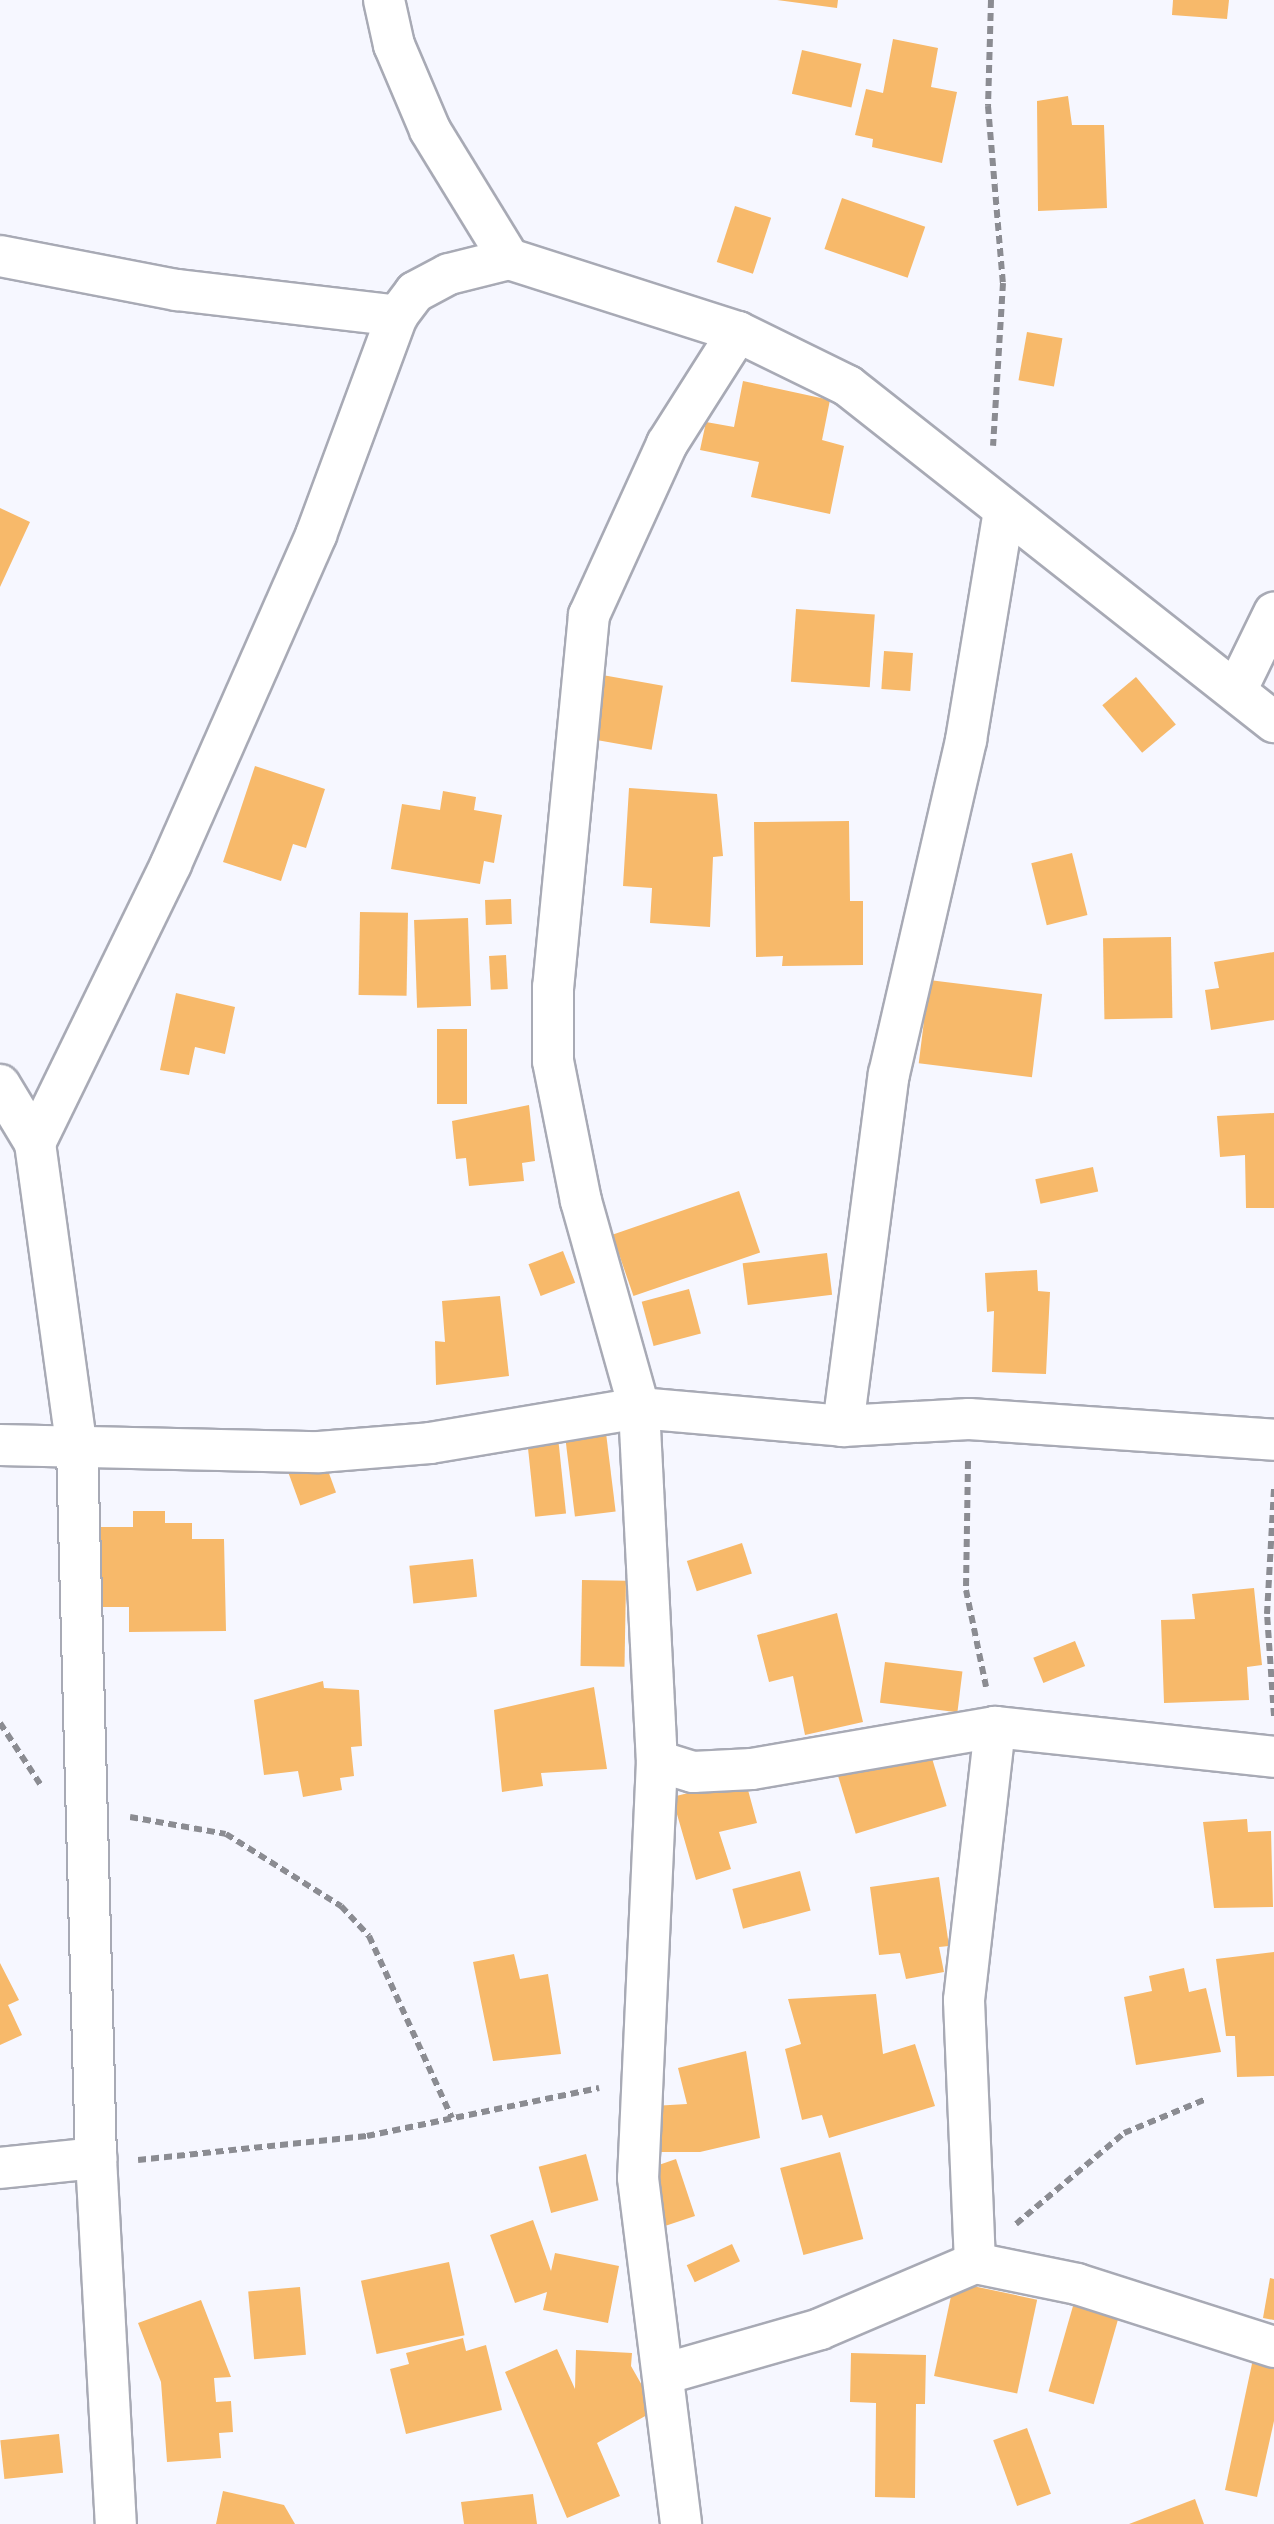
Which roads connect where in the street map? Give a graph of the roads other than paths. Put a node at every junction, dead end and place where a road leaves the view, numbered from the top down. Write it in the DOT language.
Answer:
graph roads {
  1 [pos="384,0"];
  2 [pos="0,256"];
  3 [pos="509,258"];
  4 [pos="397,316"];
  5 [pos="738,332"];
  6 [pos="996,504"];
  7 [pos="1274,613"];
  8 [pos="1238,689"];
  9 [pos="1274,722"];
  10 [pos="0,1085"];
  11 [pos="35,1142"];
  12 [pos="639,1408"];
  13 [pos="843,1426"];
  14 [pos="1274,1440"];
  15 [pos="0,1445"];
  16 [pos="78,1448"];
  17 [pos="995,1727"];
  18 [pos="1274,1756"];
  19 [pos="658,1761"];
  20 [pos="96,2158"];
  21 [pos="0,2168"];
  22 [pos="974,2262"];
  23 [pos="1274,2347"];
  24 [pos="667,2374"];
  25 [pos="116,2524"];
  26 [pos="681,2524"];
  1 -- 3 [label="street"];
  2 -- 4 [label="street"];
  3 -- 4 [label="street"];
  3 -- 5 [label="street"];
  4 -- 11 [label="street"];
  5 -- 6 [label="street"];
  5 -- 12 [label="street"];
  6 -- 8 [label="street"];
  6 -- 13 [label="street"];
  7 -- 8 [label="street"];
  8 -- 9 [label="street"];
  10 -- 11 [label="street"];
  11 -- 16 [label="street"];
  12 -- 13 [label="street"];
  12 -- 16 [label="street"];
  12 -- 19 [label="street"];
  13 -- 14 [label="street"];
  15 -- 16 [label="street"];
  16 -- 20 [label="street"];
  17 -- 18 [label="street"];
  17 -- 19 [label="street"];
  17 -- 22 [label="street"];
  19 -- 24 [label="street"];
  20 -- 21 [label="street"];
  20 -- 25 [label="street"];
  22 -- 23 [label="street"];
  22 -- 24 [label="street"];
  24 -- 26 [label="street"];
}
